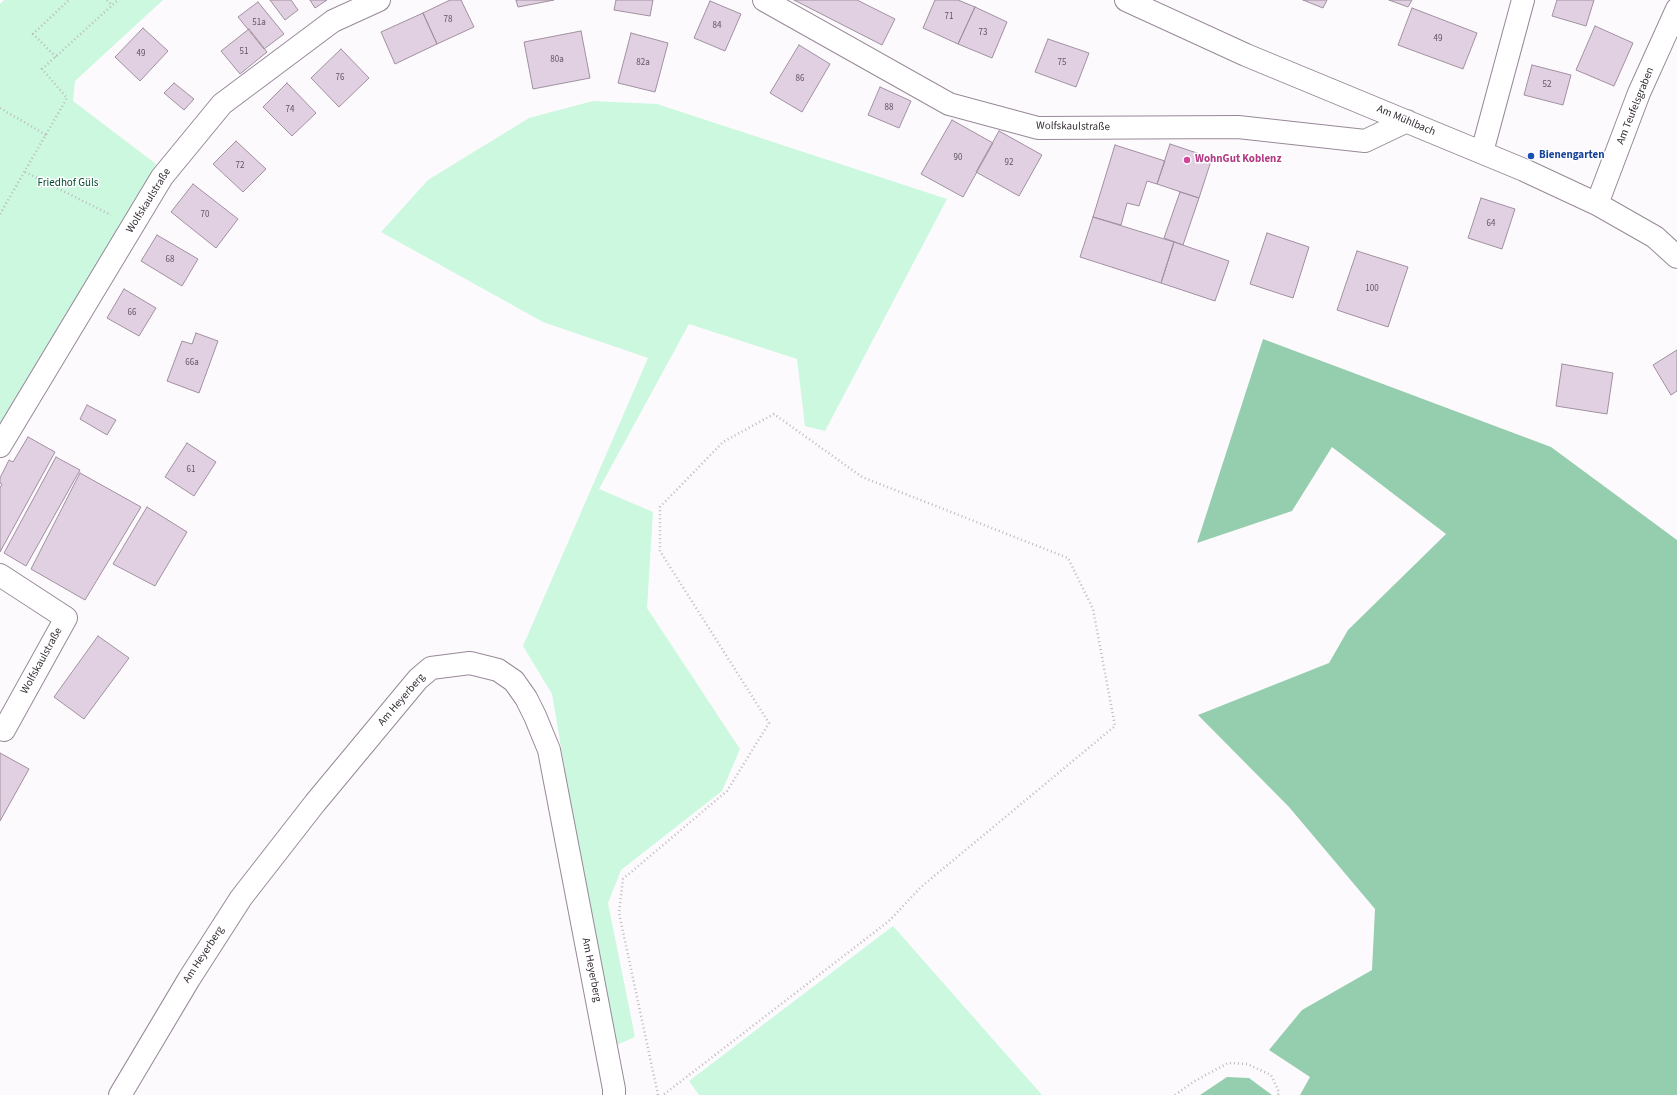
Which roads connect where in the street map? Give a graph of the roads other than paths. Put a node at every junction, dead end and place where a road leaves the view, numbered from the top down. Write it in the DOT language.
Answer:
graph roads {
  1 [pos="379,0"];
  2 [pos="764,0"];
  3 [pos="1126,0"];
  4 [pos="1523,0"];
  5 [pos="1677,9"];
  6 [pos="1407,121"];
  7 [pos="1482,152"];
  8 [pos="1597,204"];
  9 [pos="1677,257"];
  10 [pos="0,446"];
  11 [pos="0,575"];
  12 [pos="4,730"];
  13 [pos="120,1095"];
  14 [pos="614,1095"];
  1 -- 10 [label="street, Wolfskaulstraße"];
  2 -- 6 [label="street, Wolfskaulstraße"];
  3 -- 6 [label="street, Am Mühlbach"];
  4 -- 7 [label="street"];
  5 -- 8 [label="street, Am Teufelsgraben"];
  6 -- 7 [label="street, Am Mühlbach"];
  7 -- 8 [label="street, Am Mühlbach"];
  8 -- 9 [label="street, Am Mühlbach"];
  11 -- 12 [label="street, Wolfskaulstraße"];
  13 -- 14 [label="street, Am Heyerberg"];
}
